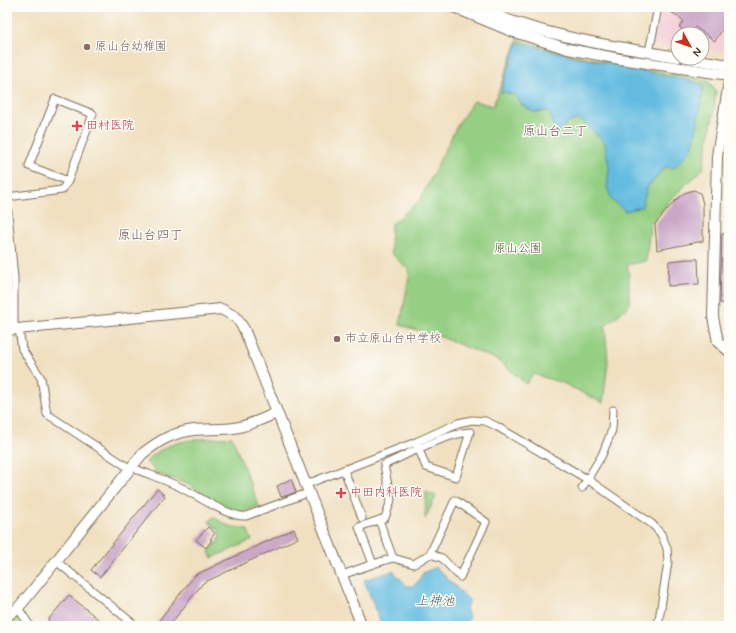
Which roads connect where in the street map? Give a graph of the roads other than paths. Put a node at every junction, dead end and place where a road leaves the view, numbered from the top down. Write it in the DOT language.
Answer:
graph roads {
  1 [pos="453,7"];
  2 [pos="477,7"];
  3 [pos="658,7"];
  4 [pos="649,52"];
  5 [pos="670,56"];
  6 [pos="710,62"];
  7 [pos="729,65"];
  8 [pos="729,75"];
  9 [pos="729,82"];
  10 [pos="68,181"];
  11 [pos="7,197"];
  12 [pos="7,203"];
  13 [pos="11,278"];
  14 [pos="13,329"];
  15 [pos="729,351"];
  16 [pos="613,410"];
  17 [pos="277,413"];
  18 [pos="416,442"];
  19 [pos="419,449"];
  20 [pos="126,466"];
  21 [pos="138,470"];
  22 [pos="344,470"];
  23 [pos="587,479"];
  24 [pos="307,484"];
  25 [pos="582,488"];
  26 [pos="302,495"];
  27 [pos="362,518"];
  28 [pos="379,520"];
  29 [pos="430,554"];
  30 [pos="394,558"];
  31 [pos="56,561"];
  32 [pos="373,564"];
  33 [pos="342,575"];
  34 [pos="18,608"];
  35 [pos="7,616"];
  36 [pos="30,626"];
  37 [pos="136,626"];
  38 [pos="362,626"];
  39 [pos="658,626"];
  1 -- 8 [label="street"];
  2 -- 4 [label="street"];
  3 -- 4 [label="street"];
  4 -- 5 [label="street"];
  6 -- 7 [label="street"];
  9 -- 15 [label="street"];
  10 -- 10 [label="street"];
  10 -- 11 [label="street"];
  12 -- 13 [label="street"];
  13 -- 14 [label="street"];
  14 -- 17 [label="street"];
  14 -- 20 [label="street"];
  16 -- 23 [label="street"];
  17 -- 24 [label="street"];
  17 -- 31 [label="street"];
  18 -- 19 [label="street"];
  18 -- 22 [label="street"];
  18 -- 23 [label="street"];
  19 -- 19 [label="street"];
  19 -- 28 [label="street"];
  21 -- 26 [label="street"];
  22 -- 24 [label="street"];
  22 -- 27 [label="street"];
  23 -- 25 [label="street"];
  23 -- 39 [label="street"];
  24 -- 33 [label="street"];
  28 -- 30 [label="street"];
  28 -- 32 [label="street"];
  29 -- 29 [label="street"];
  29 -- 30 [label="street"];
  30 -- 32 [label="street"];
  31 -- 34 [label="street"];
  31 -- 37 [label="street"];
  32 -- 33 [label="street"];
  33 -- 38 [label="street"];
  34 -- 35 [label="street"];
  34 -- 36 [label="street"];
}
